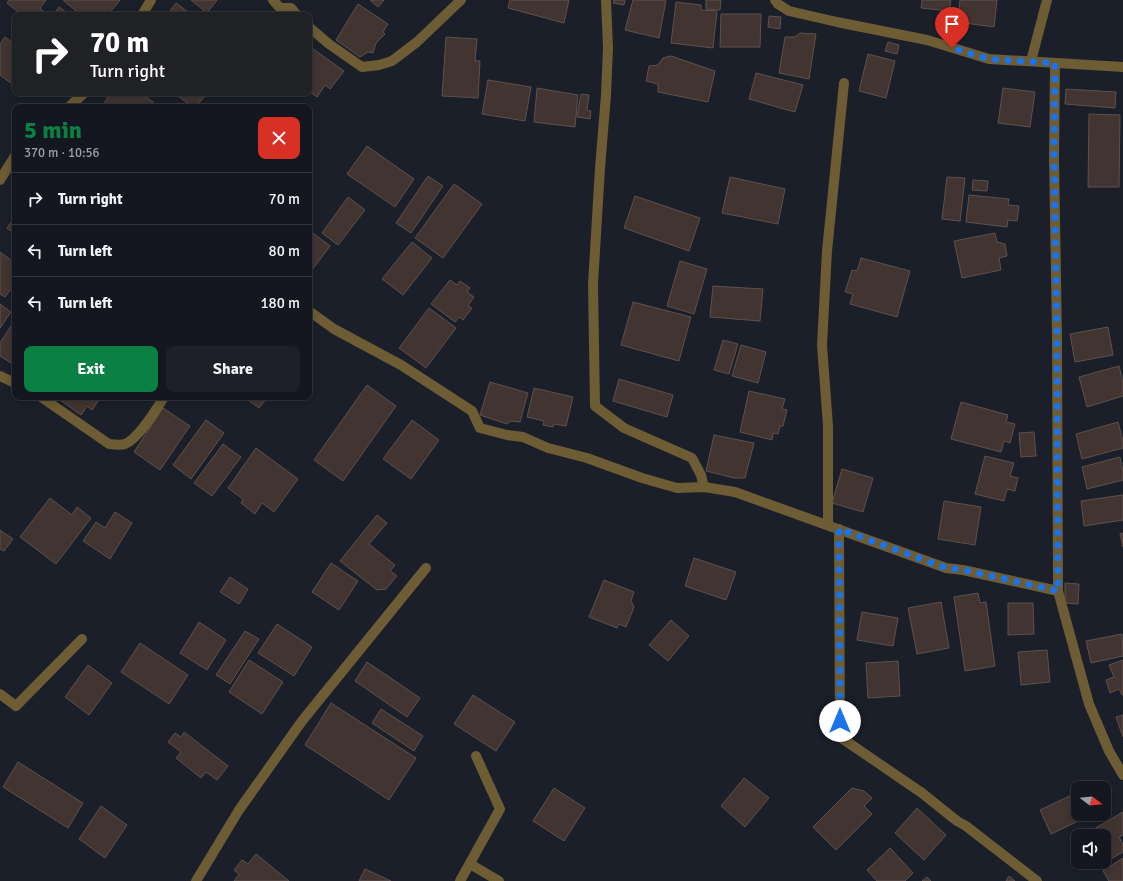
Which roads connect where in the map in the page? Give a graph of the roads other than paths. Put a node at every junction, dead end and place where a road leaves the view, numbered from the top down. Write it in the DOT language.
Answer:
graph roads {
  1 [pos="151,0"];
  2 [pos="273,0"];
  3 [pos="462,0"];
  4 [pos="606,0"];
  5 [pos="775,0"];
  6 [pos="1047,0"];
  7 [pos="144,12"];
  8 [pos="294,12"];
  9 [pos="312,29"];
  10 [pos="1031,61"];
  11 [pos="1055,63"];
  12 [pos="1123,67"];
  13 [pos="844,83"];
  14 [pos="81,96"];
  15 [pos="72,104"];
  16 [pos="12,161"];
  17 [pos="0,180"];
  18 [pos="312,313"];
  19 [pos="0,376"];
  20 [pos="12,382"];
  21 [pos="45,400"];
  22 [pos="162,400"];
  23 [pos="704,487"];
  24 [pos="828,525"];
  25 [pos="839,529"];
  26 [pos="426,568"];
  27 [pos="1058,591"];
  28 [pos="82,639"];
  29 [pos="0,694"];
  30 [pos="476,756"];
  31 [pos="1123,775"];
  32 [pos="470,864"];
  33 [pos="196,881"];
  34 [pos="460,881"];
  35 [pos="498,881"];
  36 [pos="1037,881"];
  1 -- 7 [label="street"];
  2 -- 8 [label="street"];
  3 -- 9 [label="street"];
  4 -- 23 [label="street"];
  5 -- 10 [label="street"];
  6 -- 10 [label="street"];
  10 -- 11 [label="street"];
  11 -- 12 [label="street"];
  11 -- 27 [label="street"];
  13 -- 24 [label="street"];
  14 -- 15 [label="street"];
  16 -- 17 [label="street"];
  18 -- 23 [label="street"];
  19 -- 20 [label="street"];
  21 -- 22 [label="street"];
  23 -- 24 [label="street"];
  24 -- 25 [label="street"];
  25 -- 27 [label="street"];
  25 -- 36 [label="street"];
  26 -- 33 [label="street"];
  27 -- 31 [label="street"];
  28 -- 29 [label="street"];
  30 -- 32 [label="street"];
  32 -- 34 [label="street"];
  32 -- 35 [label="street"];
}
